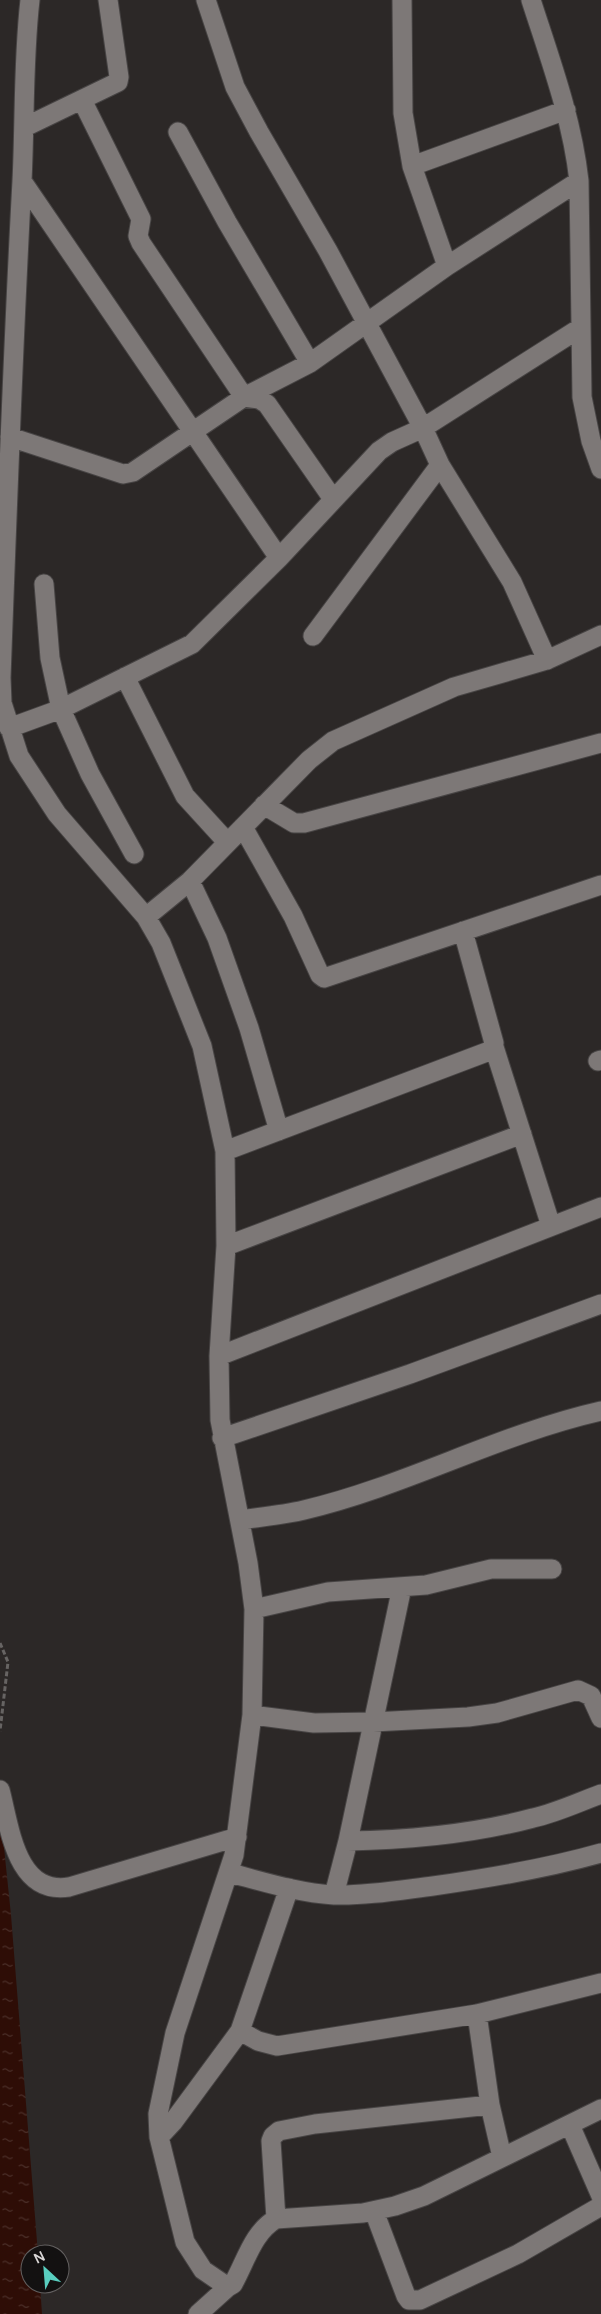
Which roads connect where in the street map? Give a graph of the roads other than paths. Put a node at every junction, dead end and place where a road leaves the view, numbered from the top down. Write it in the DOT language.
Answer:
graph roads {
  1 [pos="30,0"];
  2 [pos="108,0"];
  3 [pos="206,0"];
  4 [pos="402,0"];
  5 [pos="531,0"];
  6 [pos="82,100"];
  7 [pos="566,110"];
  8 [pos="24,127"];
  9 [pos="178,132"];
  10 [pos="412,166"];
  11 [pos="579,180"];
  12 [pos="22,181"];
  13 [pos="447,266"];
  14 [pos="365,322"];
  15 [pos="580,328"];
  16 [pos="310,363"];
  17 [pos="244,397"];
  18 [pos="423,428"];
  19 [pos="193,432"];
  20 [pos="10,437"];
  21 [pos="440,465"];
  22 [pos="601,469"];
  23 [pos="333,499"];
  24 [pos="279,558"];
  25 [pos="44,584"];
  26 [pos="313,636"];
  27 [pos="601,636"];
  28 [pos="547,660"];
  29 [pos="125,677"];
  30 [pos="61,709"];
  31 [pos="9,728"];
  32 [pos="601,743"];
  33 [pos="264,805"];
  34 [pos="243,827"];
  35 [pos="227,842"];
  36 [pos="134,854"];
  37 [pos="190,881"];
  38 [pos="601,885"];
  39 [pos="146,917"];
  40 [pos="463,931"];
  41 [pos="494,1047"];
  42 [pos="279,1131"];
  43 [pos="522,1134"];
  44 [pos="225,1151"];
  45 [pos="601,1207"];
  46 [pos="551,1226"];
  47 [pos="226,1246"];
  48 [pos="601,1304"];
  49 [pos="220,1356"];
  50 [pos="601,1411"];
  51 [pos="222,1438"];
  52 [pos="240,1520"];
  53 [pos="552,1569"];
  54 [pos="402,1587"];
  55 [pos="254,1609"];
  56 [pos="252,1715"];
  57 [pos="601,1718"];
  58 [pos="373,1722"];
  59 [pos="0,1790"];
  60 [pos="601,1794"];
  61 [pos="237,1837"];
  62 [pos="348,1841"];
  63 [pos="601,1853"];
  64 [pos="230,1873"];
  65 [pos="289,1888"];
  66 [pos="334,1895"];
  67 [pos="601,1983"];
  68 [pos="477,2014"];
  69 [pos="240,2031"];
  70 [pos="490,2105"];
  71 [pos="601,2108"];
  72 [pos="570,2125"];
  73 [pos="159,2137"];
  74 [pos="502,2157"];
  75 [pos="601,2196"];
  76 [pos="601,2206"];
  77 [pos="374,2211"];
  78 [pos="276,2219"];
  79 [pos="228,2288"];
  80 [pos="198,2314"];
  1 -- 8 [label="street"];
  2 -- 6 [label="street"];
  3 -- 14 [label="street"];
  4 -- 10 [label="street"];
  5 -- 7 [label="street"];
  6 -- 8 [label="street"];
  6 -- 17 [label="street"];
  7 -- 10 [label="street"];
  7 -- 11 [label="street"];
  8 -- 12 [label="street"];
  9 -- 16 [label="street"];
  10 -- 13 [label="street"];
  11 -- 13 [label="street"];
  11 -- 15 [label="street"];
  12 -- 19 [label="street"];
  12 -- 20 [label="street"];
  13 -- 14 [label="street"];
  14 -- 16 [label="street"];
  14 -- 18 [label="street"];
  15 -- 18 [label="street"];
  15 -- 22 [label="street"];
  16 -- 17 [label="street"];
  17 -- 19 [label="street"];
  17 -- 23 [label="street"];
  18 -- 21 [label="street"];
  18 -- 23 [label="street"];
  19 -- 20 [label="street"];
  19 -- 24 [label="street"];
  20 -- 31 [label="street"];
  21 -- 26 [label="street"];
  21 -- 28 [label="street"];
  23 -- 24 [label="street"];
  24 -- 29 [label="street"];
  25 -- 30 [label="street"];
  27 -- 28 [label="street"];
  28 -- 33 [label="street"];
  29 -- 30 [label="street"];
  29 -- 35 [label="street"];
  30 -- 31 [label="street"];
  30 -- 36 [label="street"];
  31 -- 39 [label="street"];
  32 -- 33 [label="street"];
  33 -- 34 [label="street"];
  34 -- 35 [label="street"];
  34 -- 40 [label="street"];
  35 -- 37 [label="street"];
  37 -- 39 [label="street"];
  37 -- 42 [label="street"];
  38 -- 40 [label="street"];
  39 -- 44 [label="street"];
  40 -- 41 [label="street"];
  41 -- 42 [label="street"];
  41 -- 43 [label="street"];
  42 -- 44 [label="street"];
  43 -- 46 [label="street"];
  43 -- 47 [label="street"];
  44 -- 47 [label="street"];
  45 -- 46 [label="street"];
  46 -- 49 [label="street"];
  47 -- 49 [label="street"];
  48 -- 51 [label="street"];
  49 -- 51 [label="street"];
  50 -- 52 [label="street"];
  51 -- 52 [label="street"];
  52 -- 55 [label="street"];
  53 -- 54 [label="street"];
  54 -- 55 [label="street"];
  54 -- 58 [label="street"];
  55 -- 56 [label="street"];
  56 -- 58 [label="street"];
  56 -- 61 [label="street"];
  57 -- 58 [label="street"];
  58 -- 62 [label="street"];
  59 -- 61 [label="street"];
  60 -- 62 [label="street"];
  61 -- 64 [label="street"];
  62 -- 66 [label="street"];
  63 -- 66 [label="street"];
  64 -- 65 [label="street"];
  64 -- 73 [label="street"];
  65 -- 66 [label="street"];
  65 -- 69 [label="street"];
  67 -- 68 [label="street"];
  68 -- 69 [label="street"];
  68 -- 70 [label="street"];
  69 -- 73 [label="street"];
  70 -- 74 [label="street"];
  70 -- 78 [label="street"];
  71 -- 72 [label="street"];
  72 -- 74 [label="street"];
  72 -- 75 [label="street"];
  73 -- 79 [label="street"];
  74 -- 77 [label="street"];
  76 -- 77 [label="street"];
  77 -- 78 [label="street"];
  78 -- 79 [label="street"];
  79 -- 80 [label="street"];
}
